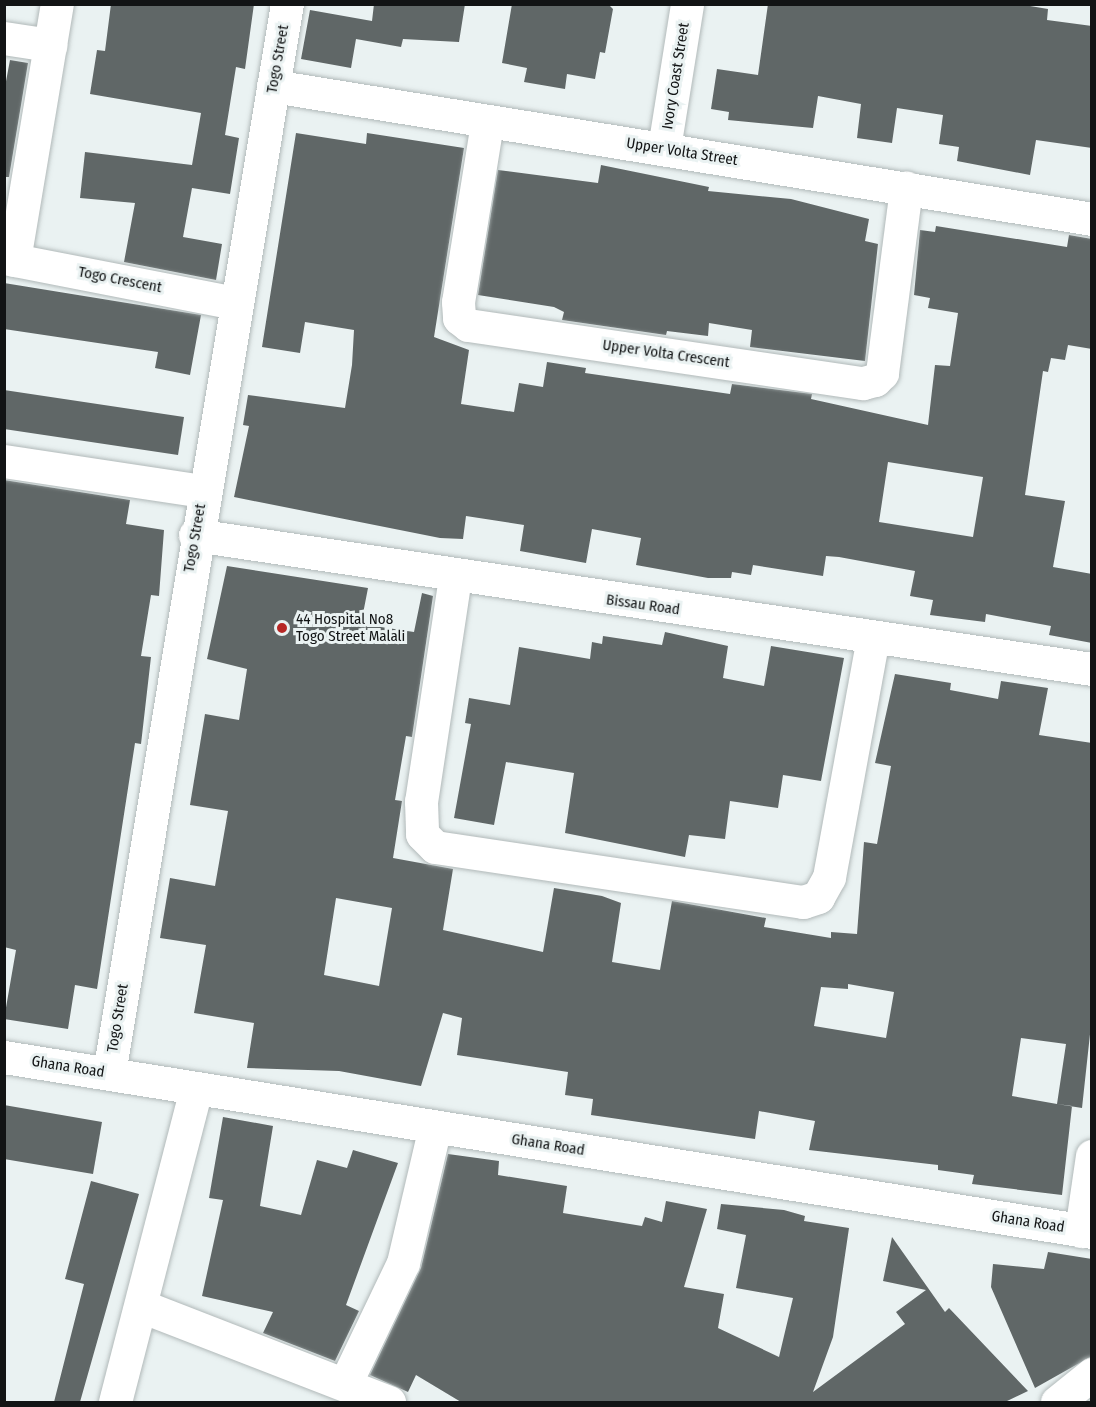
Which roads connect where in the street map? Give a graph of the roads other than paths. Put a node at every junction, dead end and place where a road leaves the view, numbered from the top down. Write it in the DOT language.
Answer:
graph roads {
  1 [pos="57,4"];
  2 [pos="287,4"];
  3 [pos="687,4"];
  4 [pos="4,38"];
  5 [pos="50,45"];
  6 [pos="273,86"];
  7 [pos="487,123"];
  8 [pos="664,148"];
  9 [pos="906,188"];
  10 [pos="1092,219"];
  11 [pos="9,259"];
  12 [pos="236,303"];
  13 [pos="4,461"];
  14 [pos="203,491"];
  15 [pos="195,535"];
  16 [pos="455,577"];
  17 [pos="873,638"];
  18 [pos="1092,669"];
  19 [pos="4,1057"];
  20 [pos="109,1073"];
  21 [pos="196,1089"];
  22 [pos="435,1127"];
  23 [pos="1092,1156"];
  24 [pos="1086,1232"];
  25 [pos="144,1307"];
  26 [pos="1092,1374"];
  27 [pos="345,1384"];
  28 [pos="115,1402"];
  29 [pos="389,1402"];
  30 [pos="1057,1402"];
  1 -- 5 [label="street"];
  2 -- 6 [label="street, Togo Street"];
  3 -- 8 [label="street, Ivory Coast Street"];
  4 -- 5 [label="street"];
  5 -- 11 [label="street"];
  6 -- 7 [label="street, Upper Volta Street"];
  6 -- 12 [label="street, Togo Street"];
  7 -- 8 [label="street, Upper Volta Street"];
  7 -- 9 [label="street, Upper Volta Crescent"];
  8 -- 9 [label="street, Upper Volta Street"];
  9 -- 10 [label="street, Upper Volta Street"];
  11 -- 12 [label="street, Togo Crescent"];
  12 -- 14 [label="street, Togo Street"];
  13 -- 14 [label="street"];
  14 -- 15 [label="street, Togo Street"];
  15 -- 16 [label="street, Bissau Road"];
  15 -- 20 [label="street, Togo Street"];
  16 -- 17 [label="street, Bissau Road"];
  16 -- 17 [label="street"];
  17 -- 18 [label="street, Bissau Road"];
  19 -- 20 [label="street, Ghana Road"];
  20 -- 21 [label="street, Ghana Road"];
  21 -- 22 [label="street, Ghana Road"];
  21 -- 25 [label="street"];
  22 -- 24 [label="street, Ghana Road"];
  22 -- 27 [label="street"];
  23 -- 24 [label="street"];
  25 -- 27 [label="street"];
  25 -- 28 [label="street"];
  26 -- 30 [label="street"];
  27 -- 29 [label="street"];
}
